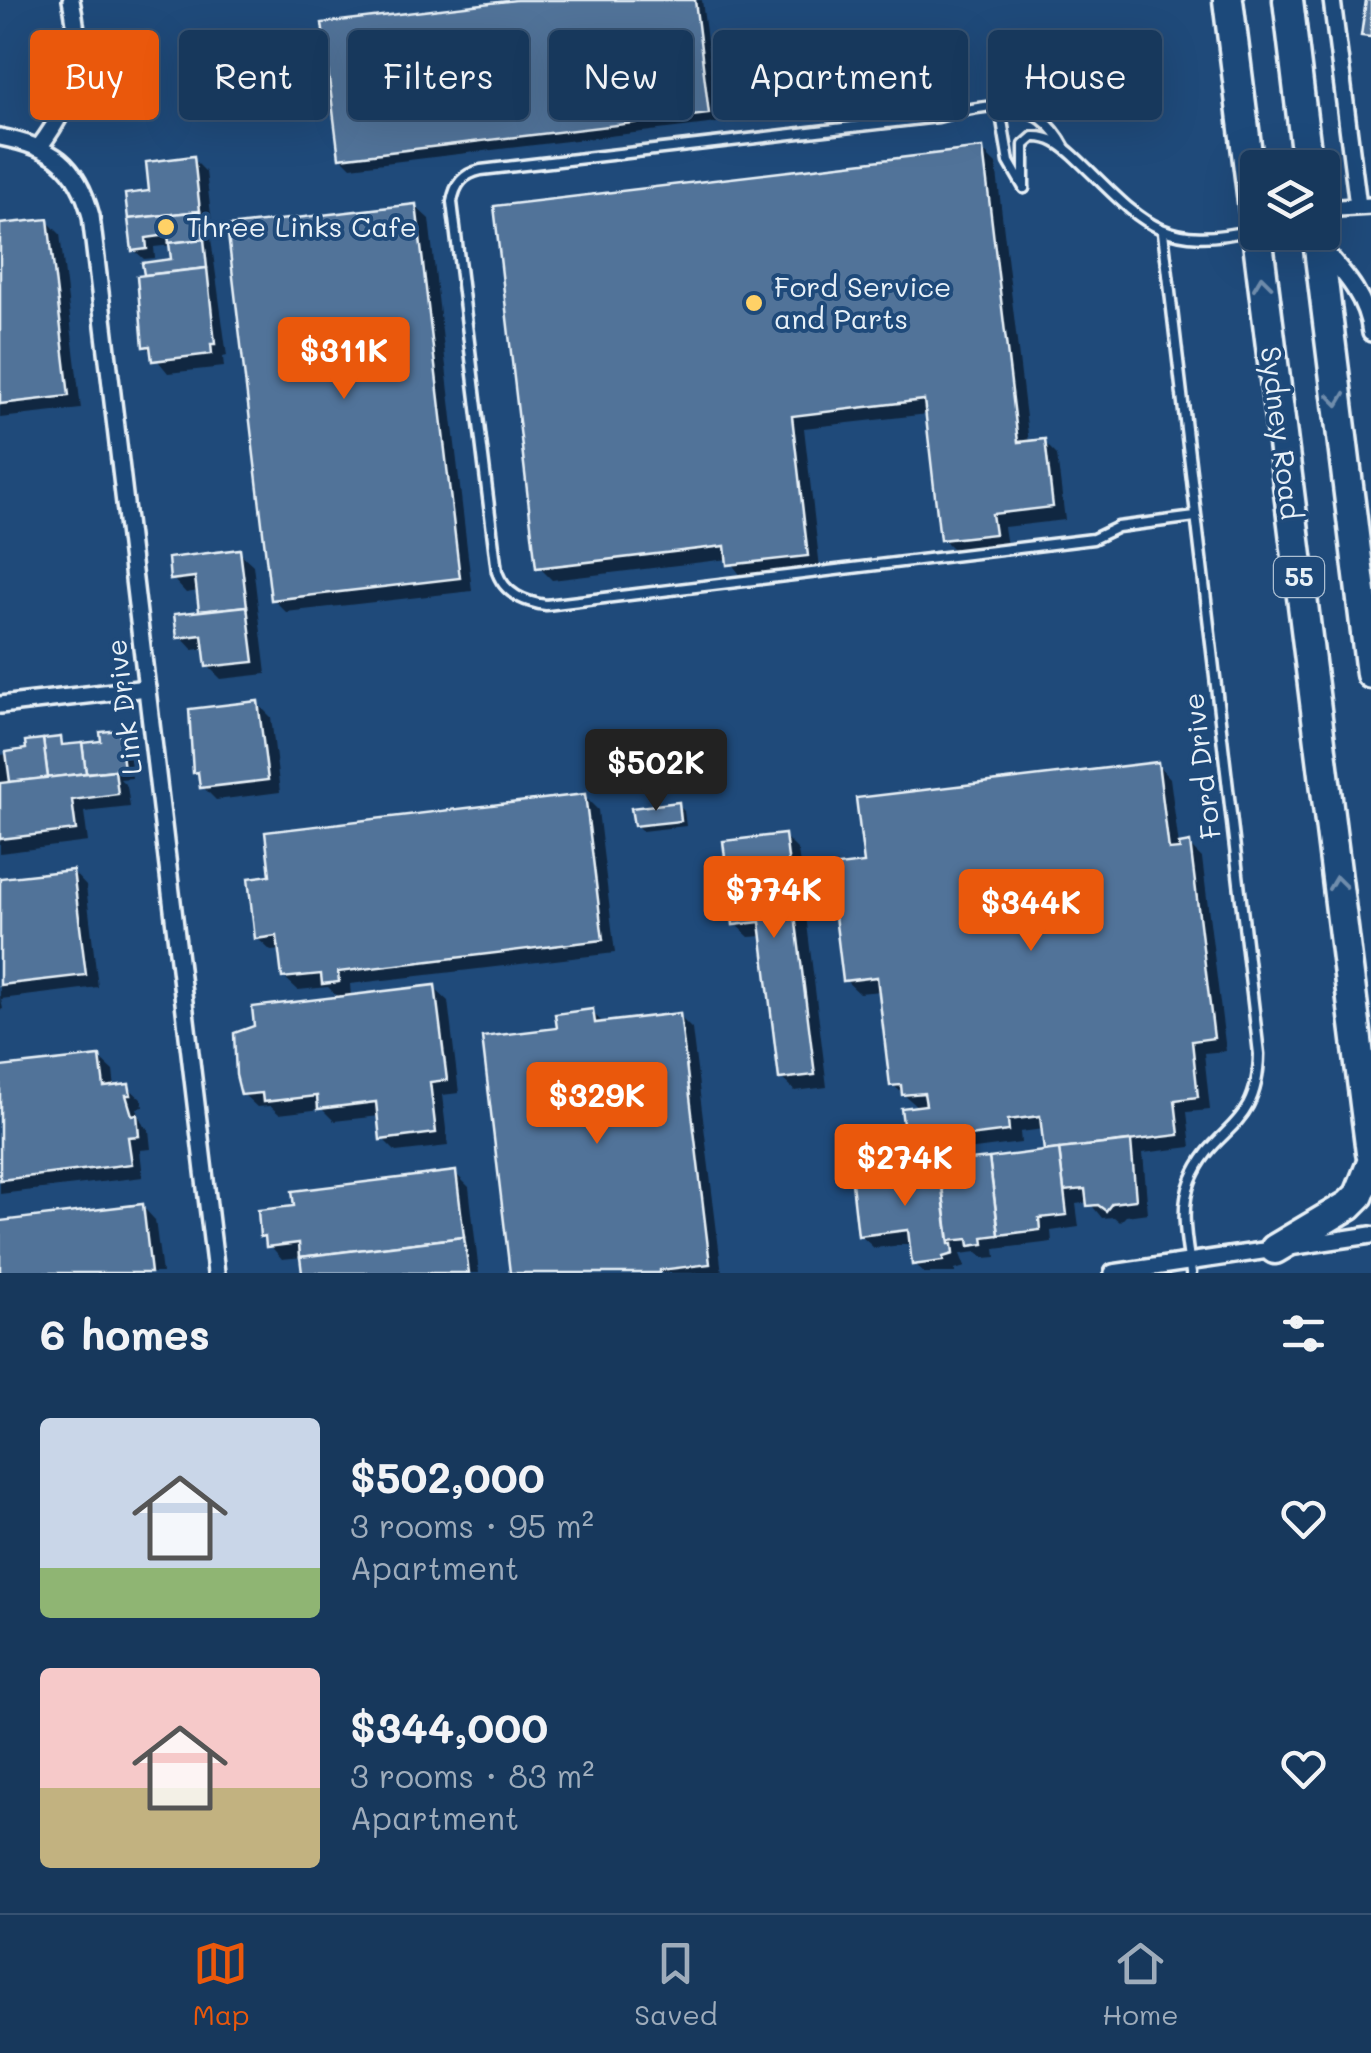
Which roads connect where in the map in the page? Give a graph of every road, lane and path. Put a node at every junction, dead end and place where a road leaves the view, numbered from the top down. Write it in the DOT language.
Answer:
graph roads {
  1 [pos="71,0"];
  2 [pos="1288,0"];
  3 [pos="1332,0"];
  4 [pos="1226,3"];
  5 [pos="988,107"];
  6 [pos="1003,120"];
  7 [pos="1042,120"];
  8 [pos="0,137"];
  9 [pos="1006,145"];
  10 [pos="1024,145"];
  11 [pos="1065,148"];
  12 [pos="46,150"];
  13 [pos="1246,150"];
  14 [pos="1306,150"];
  15 [pos="1364,206"];
  16 [pos="1240,231"];
  17 [pos="1163,232"];
  18 [pos="1259,250"];
  19 [pos="1319,250"];
  20 [pos="1327,250"];
  21 [pos="1371,333"];
  22 [pos="1196,518"];
  23 [pos="1371,674"];
  24 [pos="146,688"];
  25 [pos="0,705"];
  26 [pos="1371,1153"];
  27 [pos="1371,1164"];
  28 [pos="1371,1236"];
  29 [pos="1275,1249"];
  30 [pos="1190,1267"];
  31 [pos="215,1271"];
  32 [pos="1113,1273"];
  1 -- 12 [label="street"];
  2 -- 14 [label="highway"];
  3 -- 15 [label="street"];
  4 -- 13 [label="highway, Sydney Road / 55"];
  5 -- 22 [label="lane"];
  6 -- 9 [label="lane"];
  7 -- 11 [label="lane"];
  8 -- 12 [label="street"];
  9 -- 10 [label="lane"];
  9 -- 10 [label="lane"];
  10 -- 11 [label="lane"];
  11 -- 17 [label="lane"];
  12 -- 24 [label="street, Link Drive"];
  16 -- 17 [label="lane"];
  17 -- 22 [label="lane, Ford Drive"];
  26 -- 18 [label="highway, Sydney Road / 55, one-way"];
  19 -- 23 [label="highway, 55, one-way"];
  20 -- 21 [label="street"];
  22 -- 30 [label="lane, Ford Drive"];
  24 -- 25 [label="street"];
  24 -- 31 [label="street, Link Drive"];
  27 -- 29 [label="highway"];
  28 -- 29 [label="street"];
  29 -- 30 [label="street"];
  30 -- 32 [label="street"];
}
